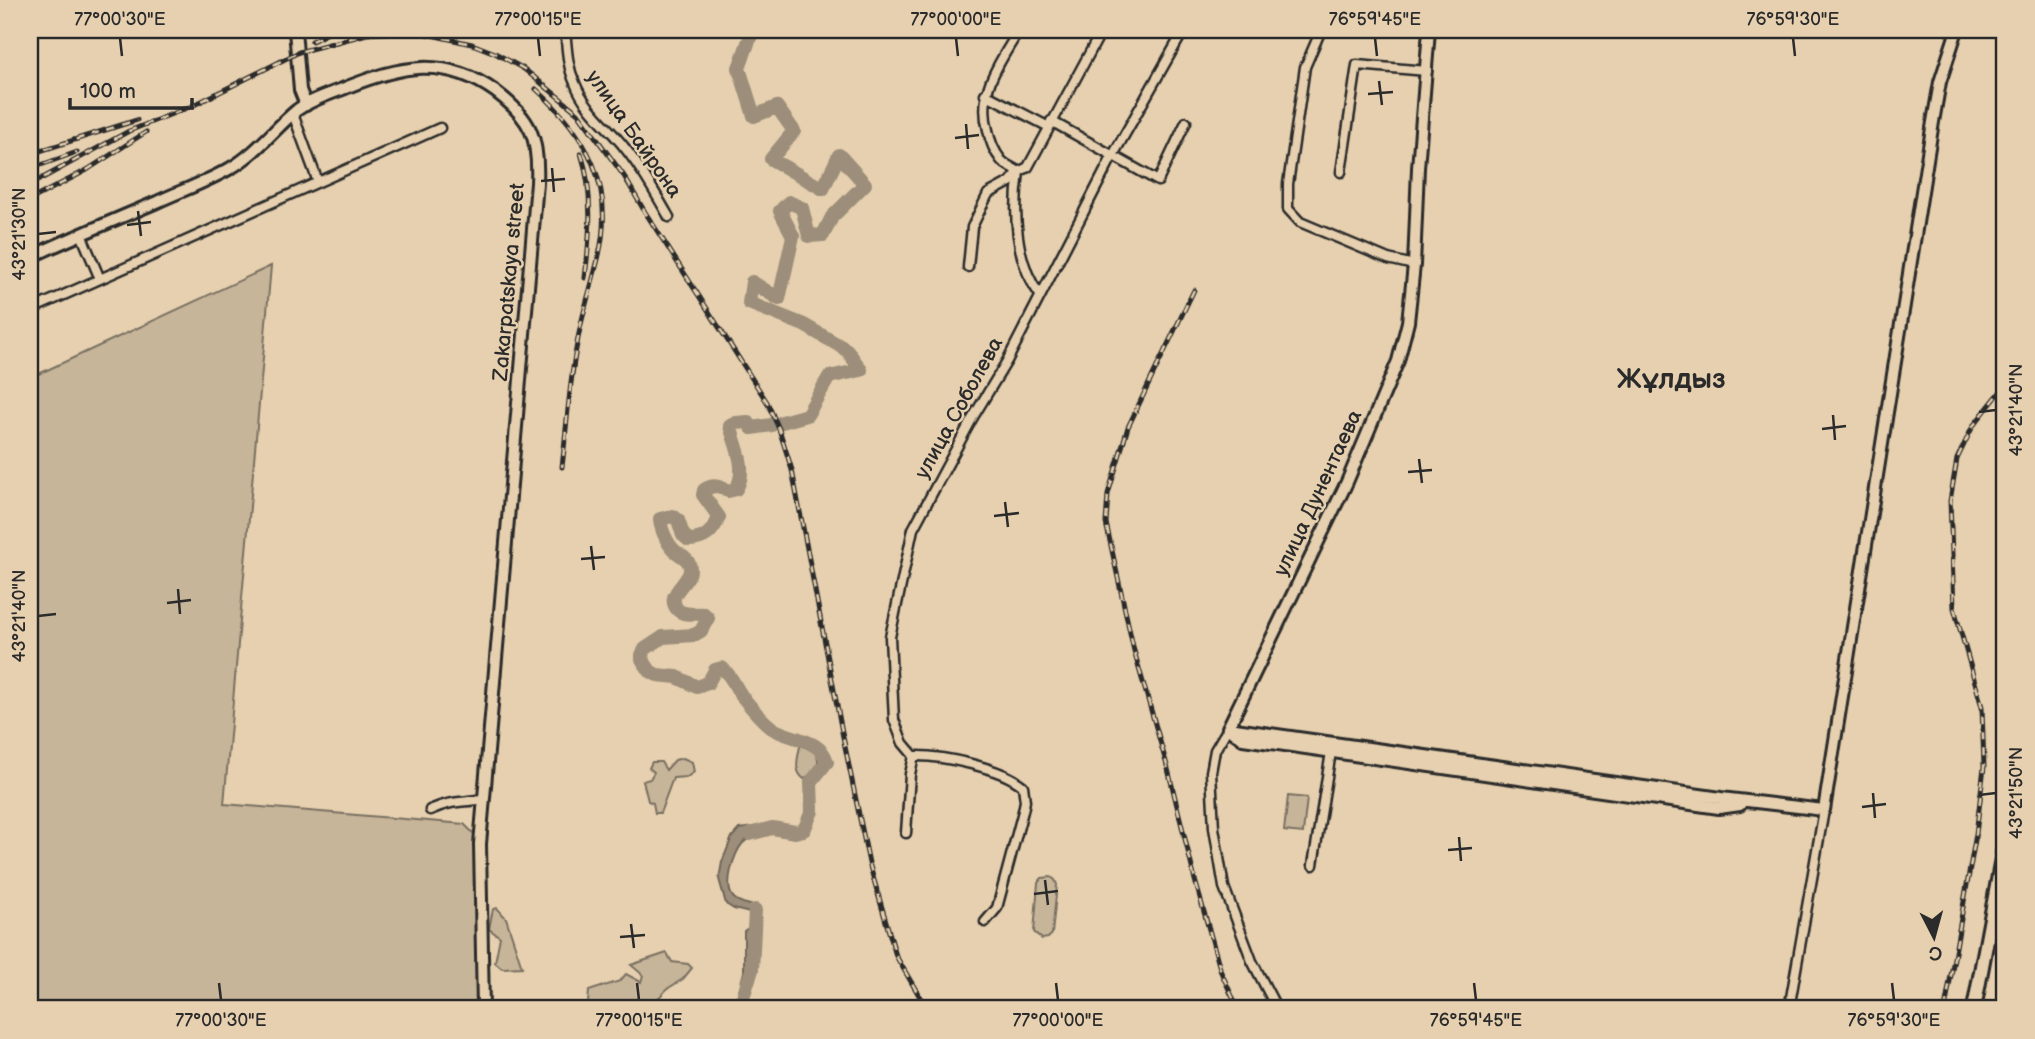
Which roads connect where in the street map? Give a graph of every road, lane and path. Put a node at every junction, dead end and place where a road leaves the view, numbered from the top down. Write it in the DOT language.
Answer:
graph roads {
  1 [pos="295,30"];
  2 [pos="565,30"];
  3 [pos="1019,30"];
  4 [pos="1102,30"];
  5 [pos="1184,30"];
  6 [pos="1321,30"];
  7 [pos="1429,30"];
  8 [pos="1957,30"];
  9 [pos="1427,71"];
  10 [pos="985,94"];
  11 [pos="306,105"];
  12 [pos="293,114"];
  13 [pos="1186,122"];
  14 [pos="1050,124"];
  15 [pos="440,128"];
  16 [pos="1112,157"];
  17 [pos="1019,172"];
  18 [pos="1341,172"];
  19 [pos="318,182"];
  20 [pos="669,217"];
  21 [pos="82,234"];
  22 [pos="30,257"];
  23 [pos="1414,265"];
  24 [pos="968,267"];
  25 [pos="100,279"];
  26 [pos="1040,295"];
  27 [pos="30,310"];
  28 [pos="1228,728"];
  29 [pos="1331,751"];
  30 [pos="914,756"];
  31 [pos="484,799"];
  32 [pos="1756,802"];
  33 [pos="430,810"];
  34 [pos="1824,810"];
  35 [pos="906,833"];
  36 [pos="2005,844"];
  37 [pos="1313,866"];
  38 [pos="985,922"];
  39 [pos="483,1009"];
  40 [pos="1277,1009"];
  41 [pos="1789,1009"];
  42 [pos="1975,1009"];
  1 -- 11 [label="street"];
  2 -- 20 [label="street, улица Байрона"];
  3 -- 10 [label="street"];
  4 -- 14 [label="street"];
  5 -- 16 [label="street, улица Соболева"];
  6 -- 23 [label="street"];
  7 -- 9 [label="street, улица Дунентаева"];
  8 -- 34 [label="street"];
  9 -- 18 [label="street"];
  9 -- 23 [label="street, улица Дунентаева"];
  10 -- 14 [label="street"];
  10 -- 17 [label="street"];
  11 -- 12 [label="street, Zakarpatskaya street"];
  11 -- 31 [label="street, Zakarpatskaya street"];
  12 -- 19 [label="street"];
  12 -- 21 [label="street, Zakarpatskaya street"];
  13 -- 16 [label="street"];
  14 -- 16 [label="street"];
  14 -- 17 [label="street"];
  15 -- 19 [label="street"];
  16 -- 26 [label="street, улица Соболева"];
  17 -- 24 [label="street"];
  17 -- 26 [label="street"];
  19 -- 25 [label="street"];
  21 -- 22 [label="street, Zakarpatskaya street"];
  21 -- 25 [label="street"];
  23 -- 28 [label="street, улица Дунентаева"];
  25 -- 27 [label="street"];
  26 -- 30 [label="street, улица Соболева"];
  28 -- 29 [label="street"];
  28 -- 32 [label="street"];
  28 -- 40 [label="street"];
  29 -- 32 [label="street"];
  29 -- 37 [label="street"];
  30 -- 35 [label="street"];
  30 -- 38 [label="street"];
  31 -- 33 [label="street"];
  31 -- 39 [label="street, Zakarpatskaya street"];
  32 -- 34 [label="street"];
  34 -- 41 [label="street"];
  36 -- 42 [label="main road"];
}
